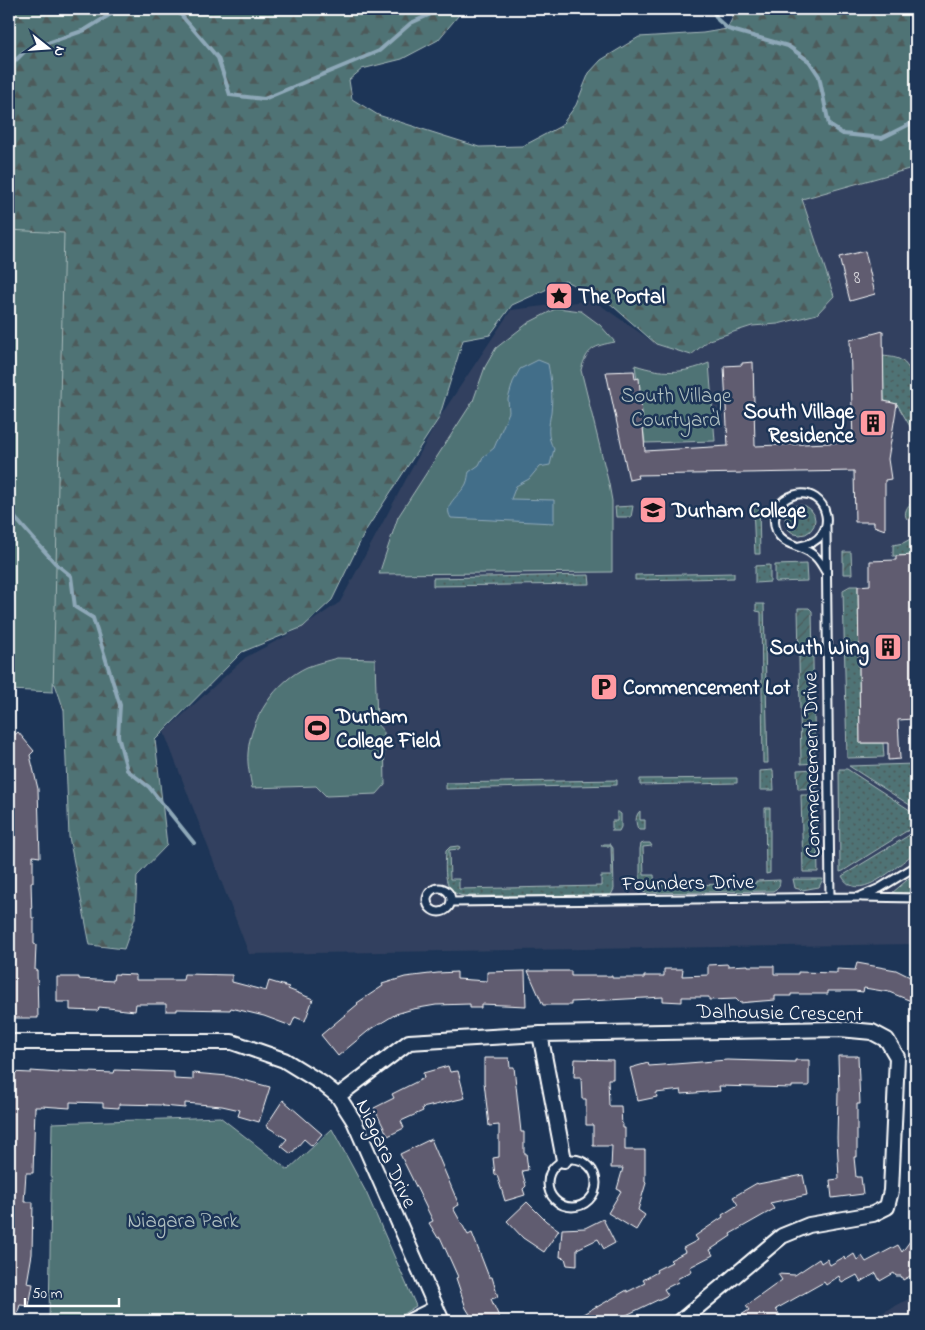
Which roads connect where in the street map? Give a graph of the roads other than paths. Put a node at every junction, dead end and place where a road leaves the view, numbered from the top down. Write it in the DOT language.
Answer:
graph roads {
  1 [pos="826,527"];
  2 [pos="800,546"];
  3 [pos="826,572"];
  4 [pos="916,866"];
  5 [pos="859,897"];
  6 [pos="830,898"];
  7 [pos="916,898"];
  8 [pos="451,902"];
  9 [pos="540,1034"];
  10 [pos="9,1042"];
  11 [pos="338,1096"];
  12 [pos="564,1160"];
  13 [pos="436,1308"];
  14 [pos="410,1321"];
  15 [pos="442,1321"];
  16 [pos="681,1321"];
  1 -- 2 [label="lane"];
  1 -- 2 [label="lane, Commencement Drive"];
  1 -- 3 [label="lane, Commencement Drive"];
  2 -- 3 [label="lane, Commencement Drive"];
  3 -- 6 [label="lane, Commencement Drive"];
  4 -- 5 [label="lane, Founders Drive"];
  5 -- 6 [label="lane, Founders Drive"];
  5 -- 7 [label="lane"];
  6 -- 8 [label="lane, Founders Drive"];
  9 -- 11 [label="street, Dalhousie Crescent"];
  9 -- 12 [label="street"];
  9 -- 16 [label="street, Dalhousie Crescent"];
  10 -- 11 [label="street, Niagara Drive"];
  11 -- 13 [label="street, Niagara Drive"];
  12 -- 12 [label="lane"];
  13 -- 14 [label="street"];
  13 -- 15 [label="street, Niagara Drive"];
}
